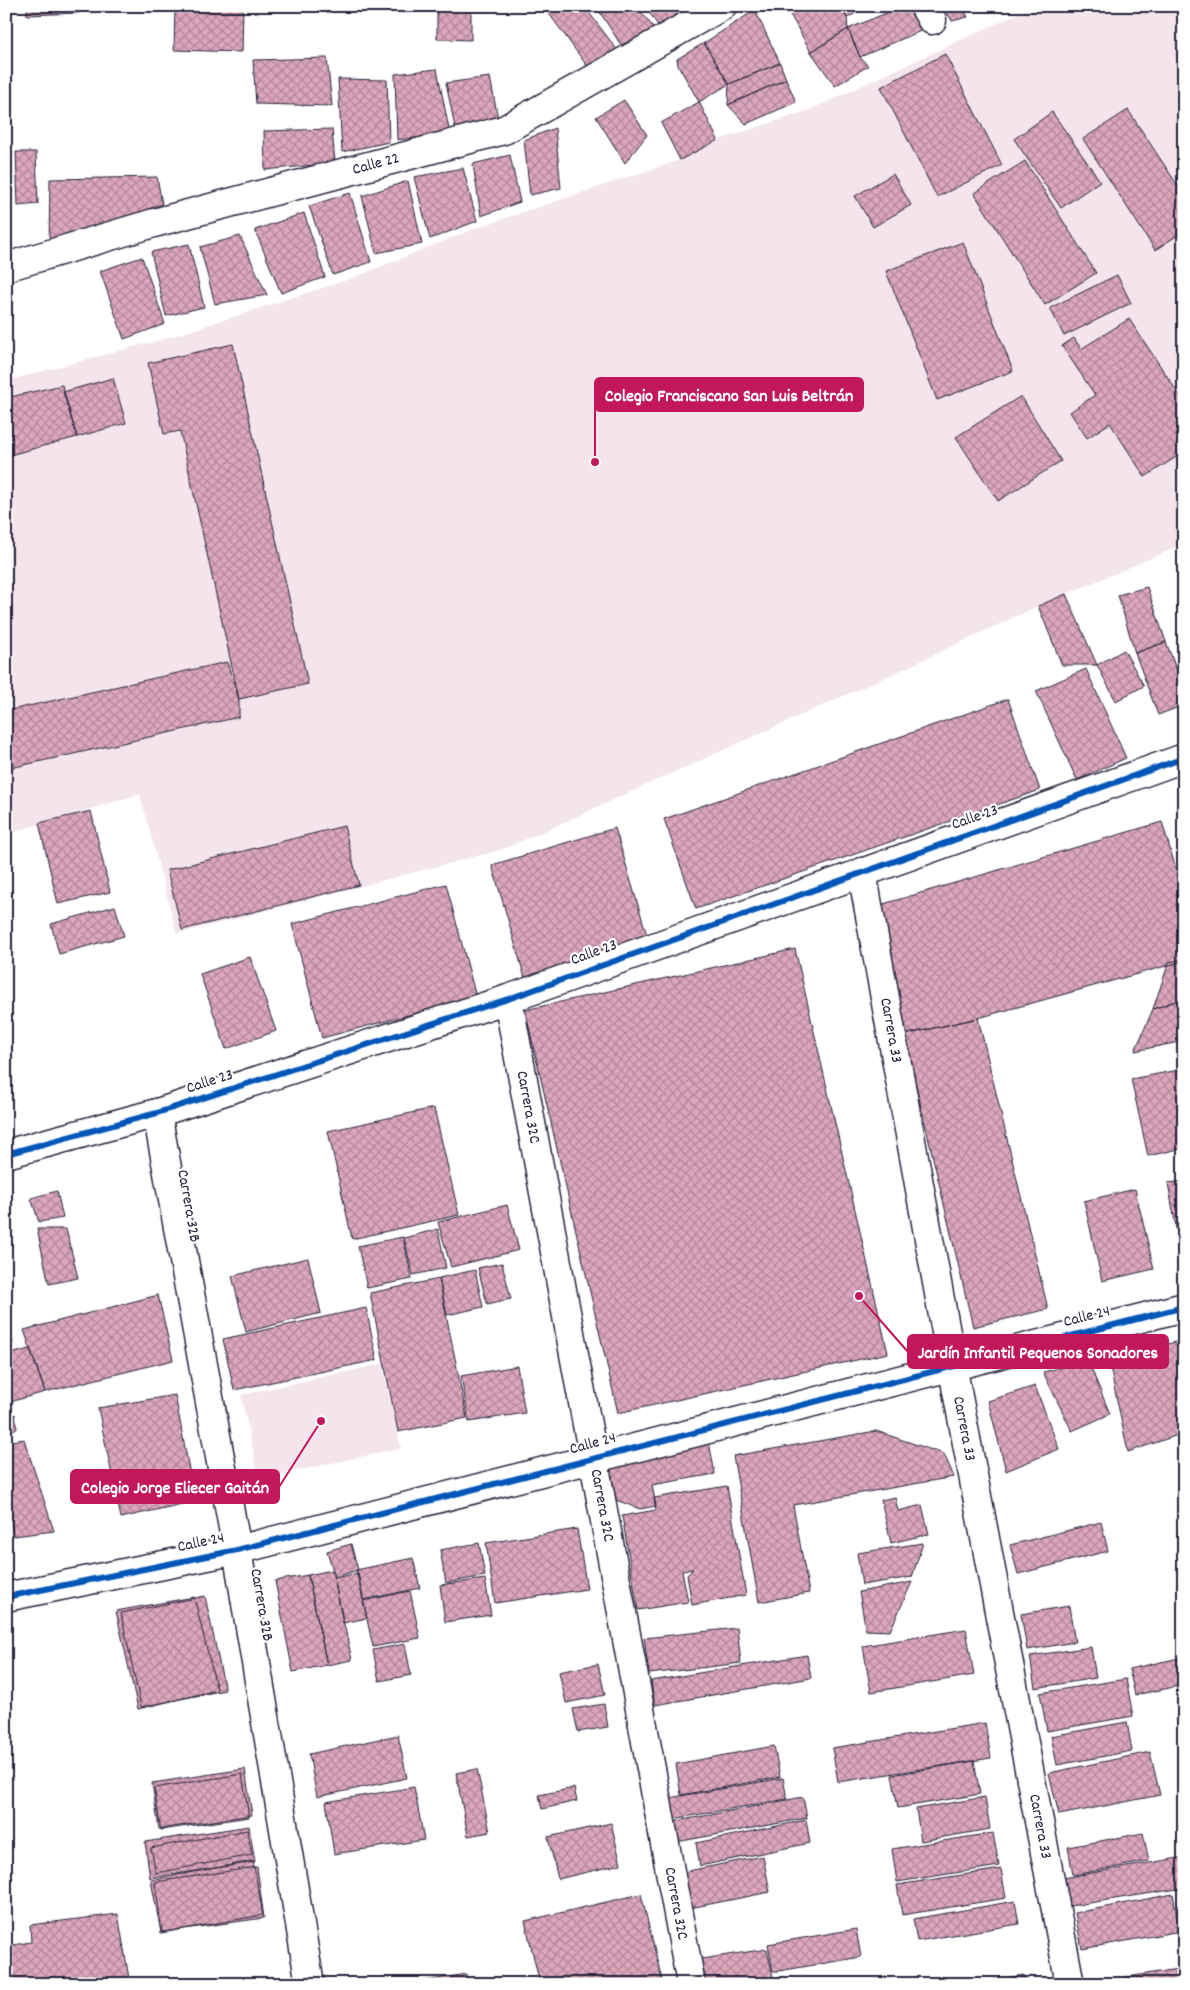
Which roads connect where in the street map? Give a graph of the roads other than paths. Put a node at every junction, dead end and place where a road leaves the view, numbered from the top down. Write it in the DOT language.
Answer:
graph roads {
  1 [pos="722,6"];
  2 [pos="6,266"];
  3 [pos="1184,758"];
  4 [pos="862,872"];
  5 [pos="508,999"];
  6 [pos="157,1113"];
  7 [pos="6,1154"];
  8 [pos="1184,1307"];
  9 [pos="952,1365"];
  10 [pos="594,1458"];
  11 [pos="238,1550"];
  12 [pos="6,1597"];
  13 [pos="310,1984"];
  14 [pos="690,1984"];
  15 [pos="1070,1984"];
  1 -- 2 [label="street, Calle 22"];
  3 -- 4 [label="street, Calle 23"];
  4 -- 5 [label="street, Calle 23"];
  4 -- 9 [label="street, Carrera 33"];
  5 -- 6 [label="street, Calle 23"];
  5 -- 10 [label="street, Carrera 32C"];
  6 -- 7 [label="street, Calle 23"];
  6 -- 11 [label="street, Carrera 32B"];
  8 -- 9 [label="street, Calle 24"];
  9 -- 10 [label="street, Calle 24"];
  9 -- 15 [label="street, Carrera 33"];
  10 -- 11 [label="street, Calle 24"];
  10 -- 14 [label="street, Carrera 32C"];
  11 -- 12 [label="street, Calle 24"];
  11 -- 13 [label="street, Carrera 32B"];
}
